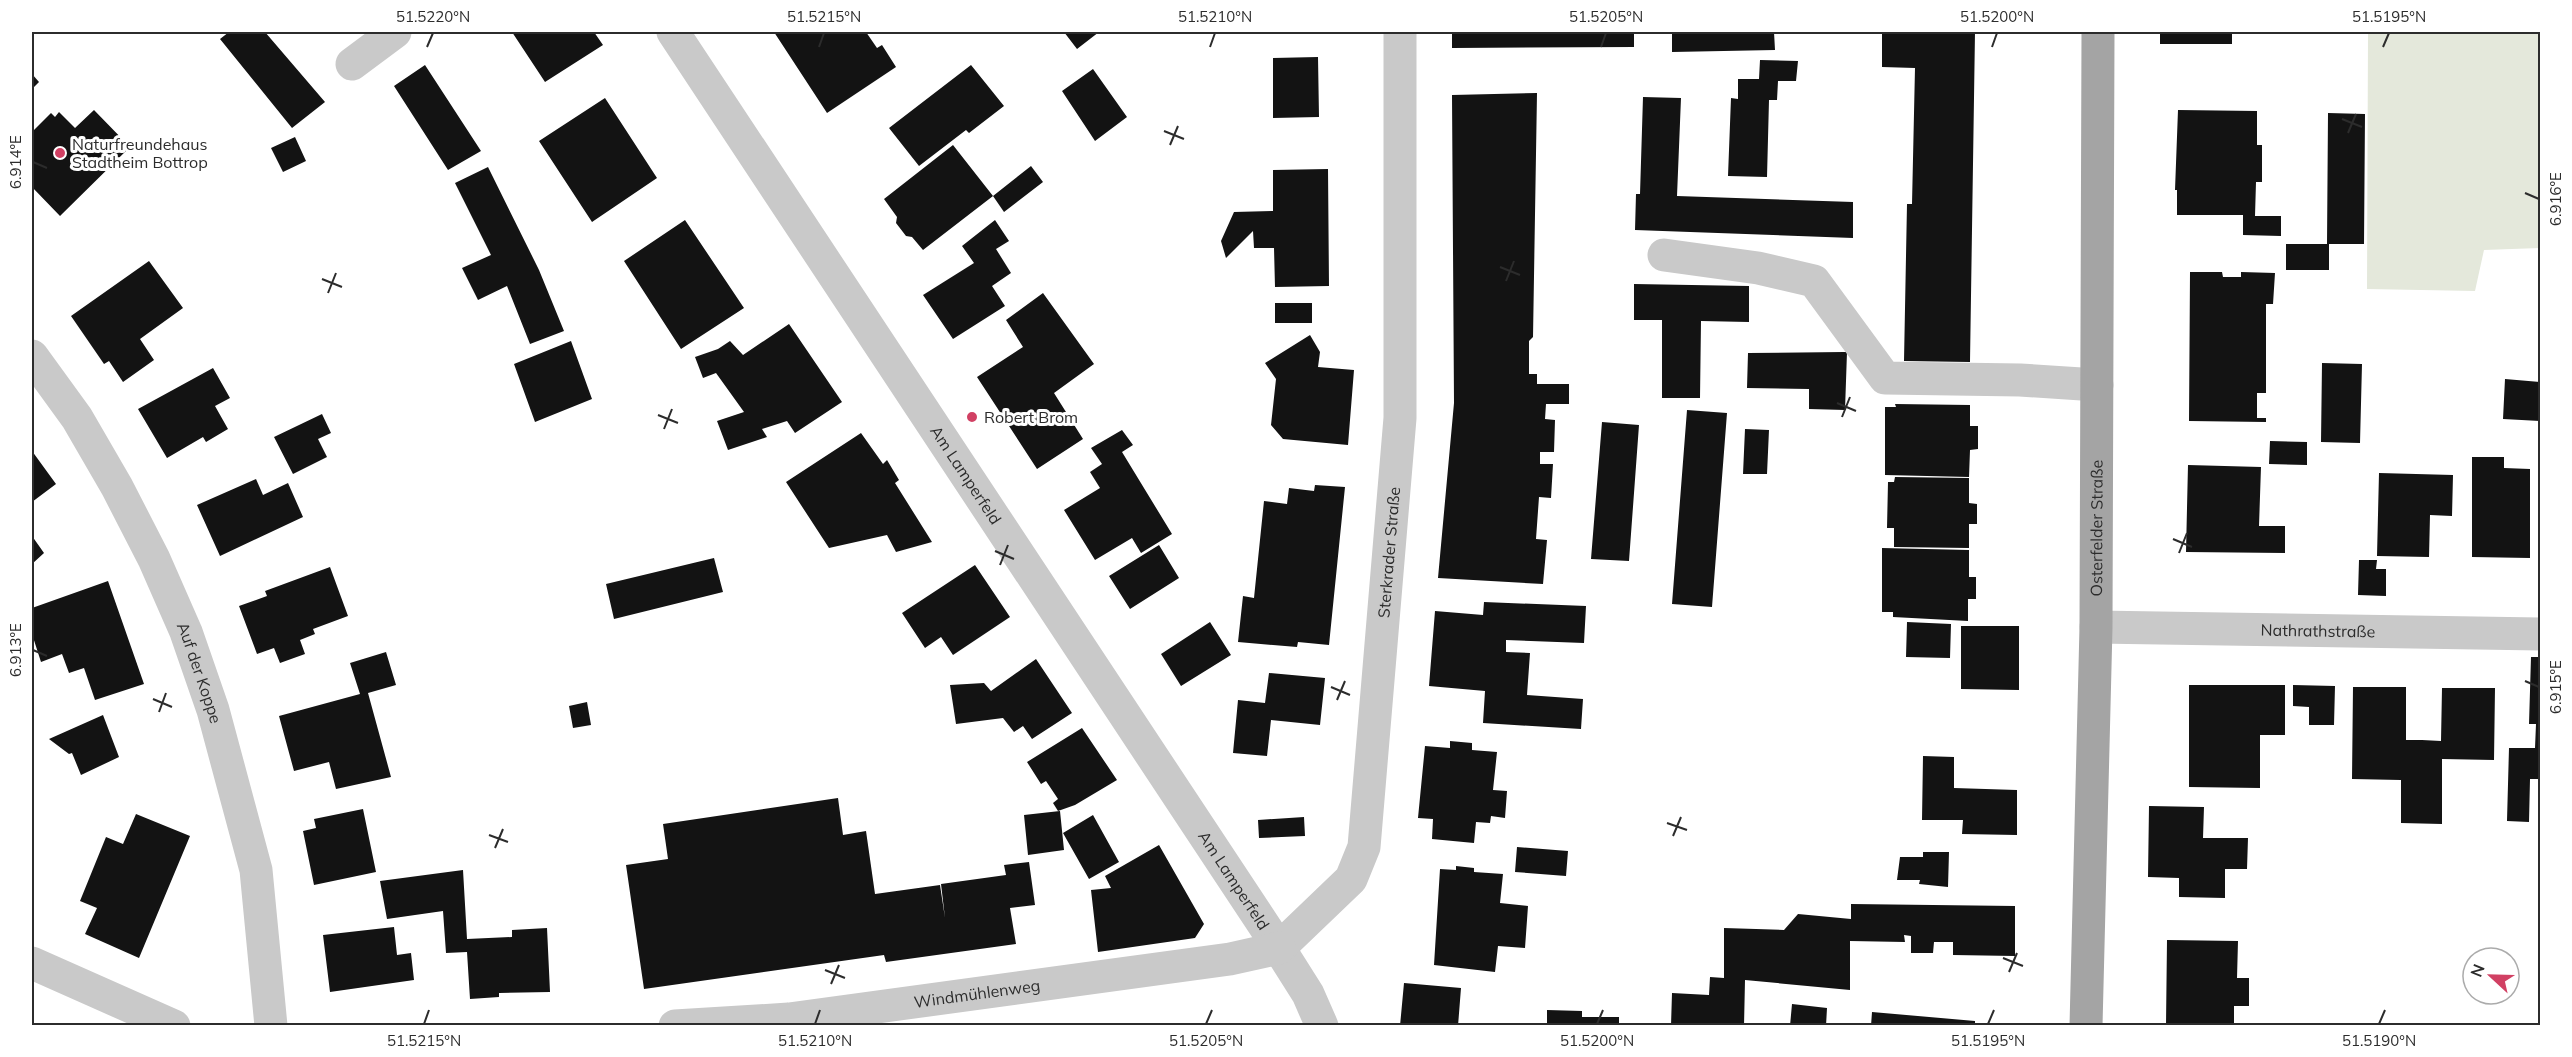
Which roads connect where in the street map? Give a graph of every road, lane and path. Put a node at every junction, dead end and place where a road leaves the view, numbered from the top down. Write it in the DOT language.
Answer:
graph roads {
  1 [pos="395,32"];
  2 [pos="673,32"];
  3 [pos="1400,32"];
  4 [pos="2098,32"];
  5 [pos="352,64"];
  6 [pos="1664,255"];
  7 [pos="32,356"];
  8 [pos="2097,385"];
  9 [pos="2096,627"];
  10 [pos="2541,634"];
  11 [pos="1279,948"];
  12 [pos="32,963"];
  13 [pos="167,1024"];
  14 [pos="271,1026"];
  15 [pos="675,1026"];
  16 [pos="1322,1026"];
  17 [pos="2086,1026"];
  1 -- 5 [label="street"];
  2 -- 11 [label="street, Am Lamperfeld"];
  3 -- 11 [label="street, Sterkrader Straße"];
  4 -- 8 [label="main road, Osterfelder Straße"];
  6 -- 8 [label="street"];
  7 -- 14 [label="street, Auf der Koppe"];
  8 -- 9 [label="main road, Osterfelder Straße"];
  9 -- 10 [label="street, Nathrathstraße"];
  9 -- 17 [label="main road, Osterfelder Straße"];
  11 -- 15 [label="street, Windmühlenweg"];
  11 -- 16 [label="street"];
  12 -- 13 [label="street"];
}
